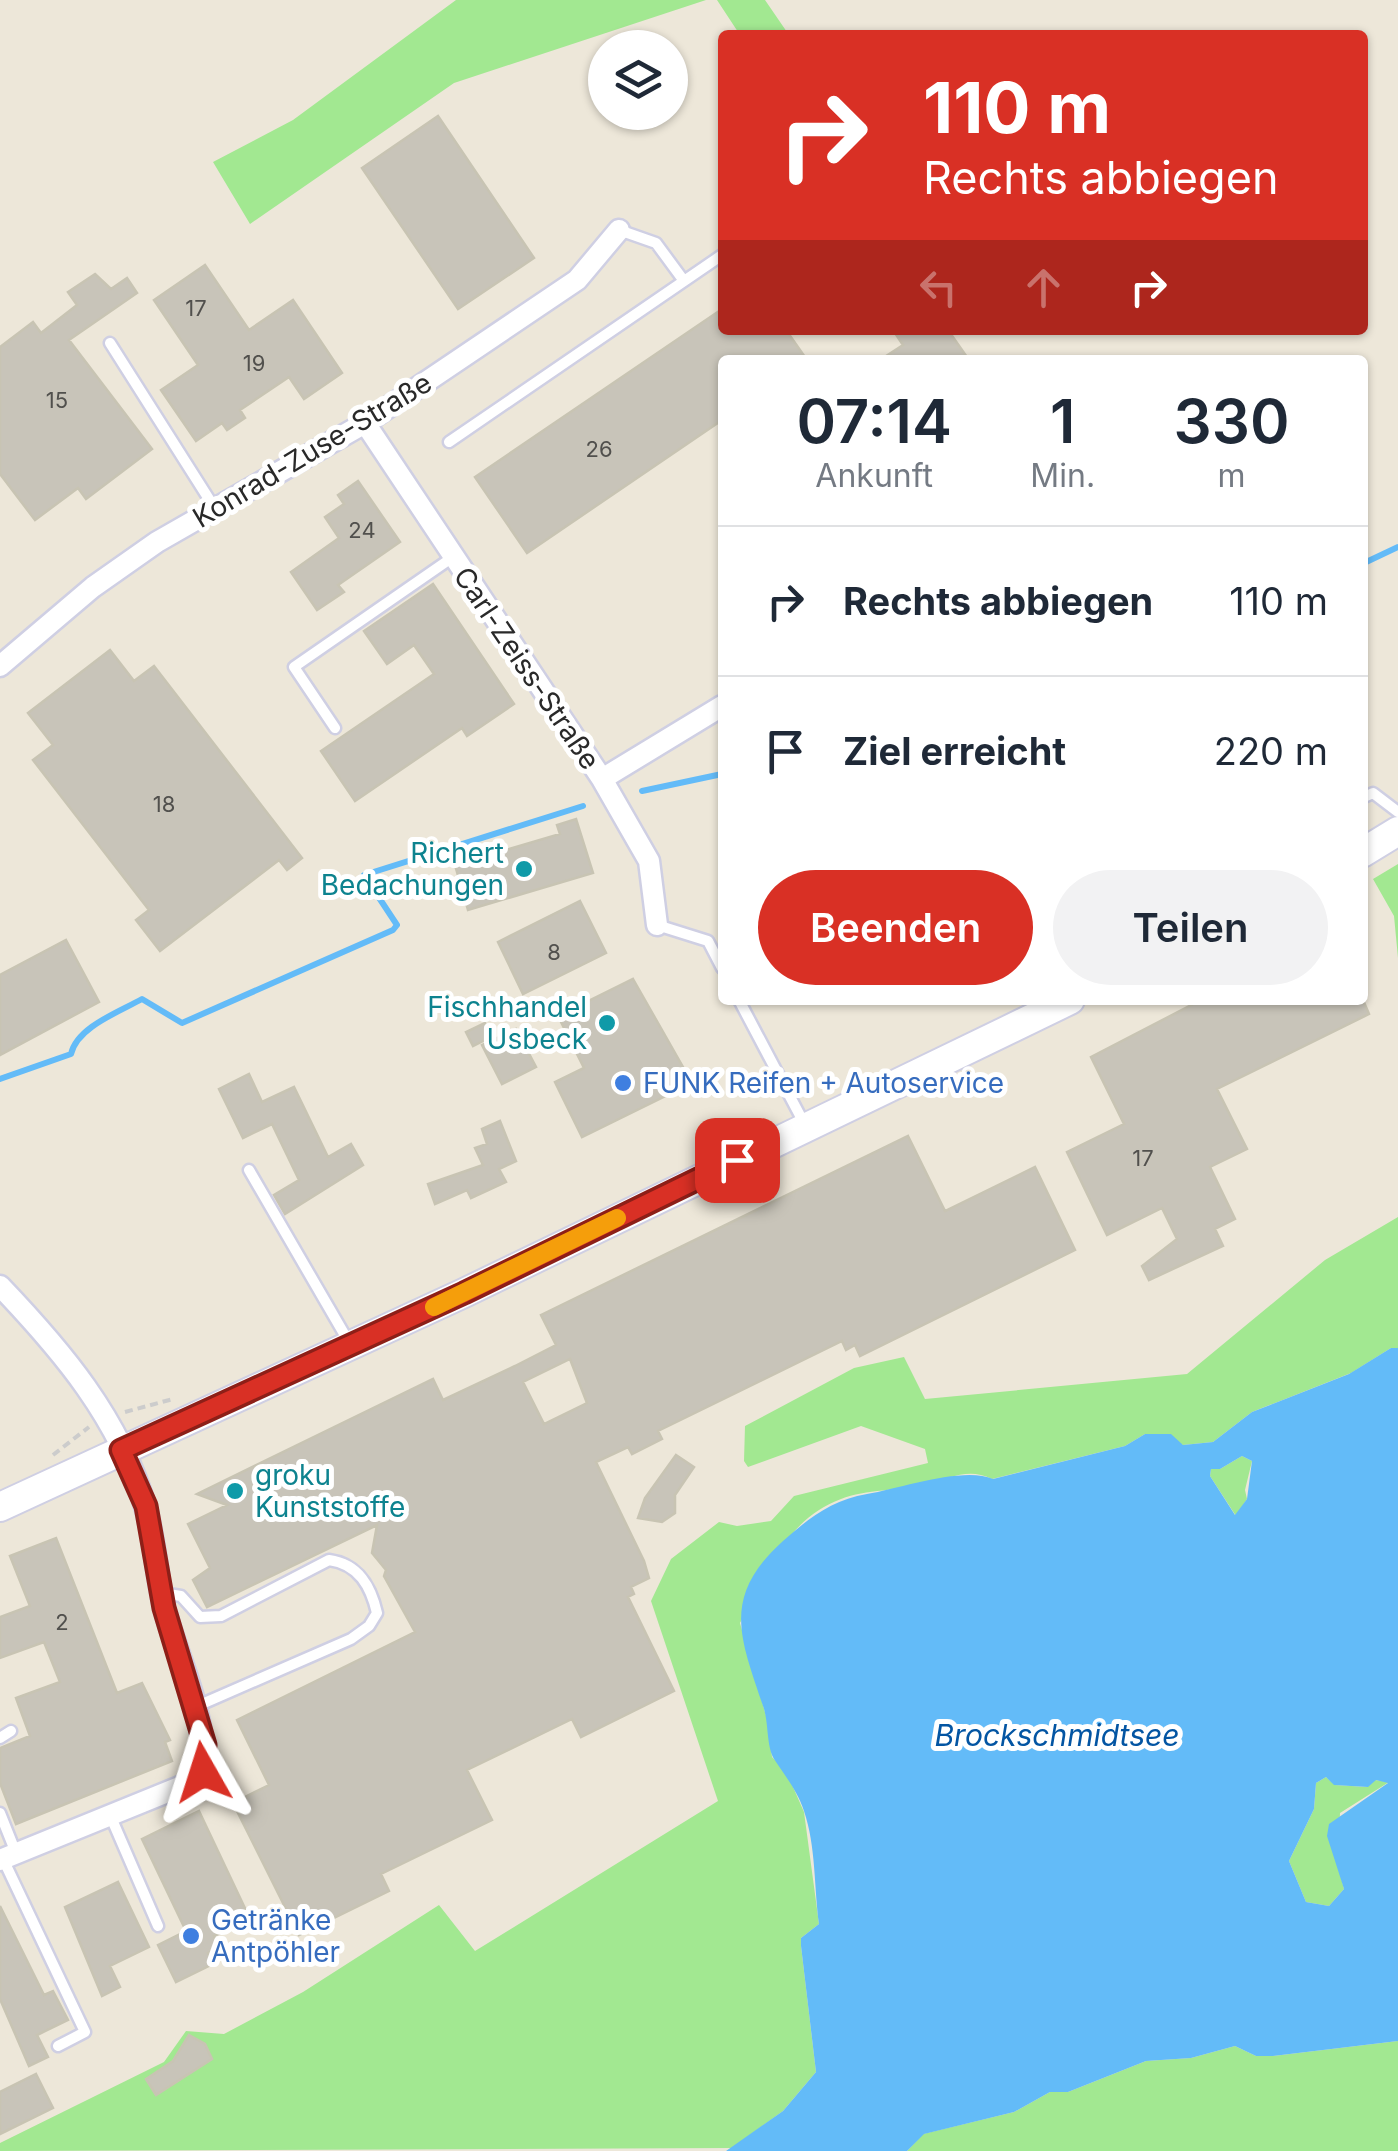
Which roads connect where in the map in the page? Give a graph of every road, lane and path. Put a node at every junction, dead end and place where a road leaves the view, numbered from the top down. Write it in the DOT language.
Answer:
graph roads {
  1 [pos="620,230"];
  2 [pos="718,258"];
  3 [pos="684,281"];
  4 [pos="110,343"];
  5 [pos="365,423"];
  6 [pos="450,442"];
  7 [pos="214,507"];
  8 [pos="453,557"];
  9 [pos="0,666"];
  10 [pos="718,708"];
  11 [pos="336,728"];
  12 [pos="602,779"];
  13 [pos="1368,795"];
  14 [pos="1398,812"];
  15 [pos="1398,832"];
  16 [pos="1368,850"];
  17 [pos="657,926"];
  18 [pos="718,961"];
  19 [pos="742,1005"];
  20 [pos="1060,1005"];
  21 [pos="806,1126"];
  22 [pos="248,1170"];
  23 [pos="0,1286"];
  24 [pos="350,1345"];
  25 [pos="108,1419"];
  26 [pos="121,1450"];
  27 [pos="46,1461"];
  28 [pos="0,1507"];
  29 [pos="161,1593"];
  30 [pos="194,1707"];
  31 [pos="12,1731"];
  32 [pos="0,1738"];
  33 [pos="0,1813"];
  34 [pos="110,1815"];
  35 [pos="6,1857"];
  36 [pos="158,1926"];
  37 [pos="58,2046"];
  1 -- 3 [label="lane"];
  1 -- 5 [label="street, Konrad-Zuse-Straße"];
  2 -- 3 [label="lane"];
  3 -- 6 [label="lane"];
  4 -- 7 [label="lane"];
  5 -- 7 [label="street, Konrad-Zuse-Straße"];
  5 -- 8 [label="street, Carl-Zeiss-Straße"];
  7 -- 9 [label="street, Konrad-Zuse-Straße"];
  8 -- 11 [label="lane"];
  8 -- 12 [label="street, Carl-Zeiss-Straße"];
  10 -- 12 [label="street"];
  12 -- 17 [label="street, Carl-Zeiss-Straße"];
  13 -- 14 [label="lane"];
  15 -- 16 [label="main road"];
  17 -- 18 [label="lane"];
  19 -- 21 [label="lane"];
  20 -- 21 [label="main road"];
  21 -- 24 [label="main road"];
  22 -- 24 [label="lane"];
  23 -- 25 [label="street"];
  24 -- 26 [label="main road"];
  25 -- 26 [label="street"];
  25 -- 27 [label="path"];
  26 -- 28 [label="main road"];
  26 -- 29 [label="street"];
  29 -- 30 [label="street"];
  29 -- 30 [label="lane"];
  30 -- 34 [label="street"];
  31 -- 32 [label="lane"];
  33 -- 35 [label="lane"];
  34 -- 35 [label="street"];
  34 -- 36 [label="lane"];
  35 -- 37 [label="lane"];
}
